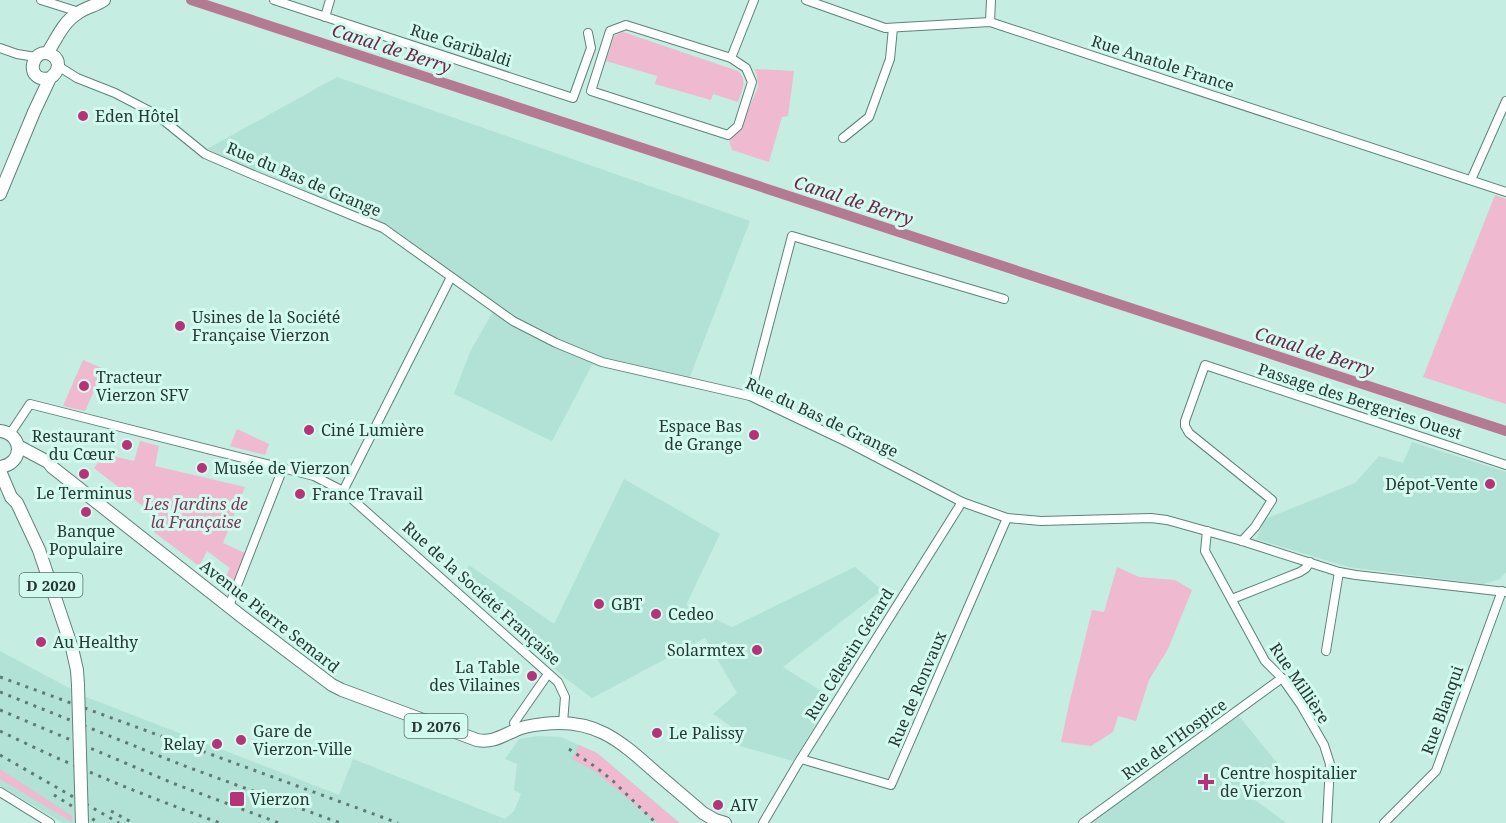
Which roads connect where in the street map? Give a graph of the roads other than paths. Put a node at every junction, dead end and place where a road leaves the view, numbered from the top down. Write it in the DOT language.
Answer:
graph roads {
  1 [pos="41,0"];
  2 [pos="104,0"];
  3 [pos="274,0"];
  4 [pos="330,0"];
  5 [pos="754,0"];
  6 [pos="806,0"];
  7 [pos="991,0"];
  8 [pos="79,12"];
  9 [pos="325,17"];
  10 [pos="990,22"];
  11 [pos="893,28"];
  12 [pos="588,33"];
  13 [pos="0,48"];
  14 [pos="731,58"];
  15 [pos="46,66"];
  16 [pos="1506,101"];
  17 [pos="843,138"];
  18 [pos="1471,180"];
  19 [pos="1506,192"];
  20 [pos="0,194"];
  21 [pos="451,277"];
  22 [pos="1004,299"];
  23 [pos="750,396"];
  24 [pos="5,432"];
  25 [pos="9,462"];
  26 [pos="1506,465"];
  27 [pos="283,468"];
  28 [pos="343,491"];
  29 [pos="962,502"];
  30 [pos="1007,518"];
  31 [pos="1207,531"];
  32 [pos="1242,541"];
  33 [pos="1310,562"];
  34 [pos="1339,572"];
  35 [pos="1504,591"];
  36 [pos="1232,599"];
  37 [pos="229,606"];
  38 [pos="1326,651"];
  39 [pos="548,674"];
  40 [pos="1282,678"];
  41 [pos="514,723"];
  42 [pos="563,723"];
  43 [pos="801,759"];
  44 [pos="0,792"];
  45 [pos="50,823"];
  46 [pos="82,823"];
  47 [pos="724,823"];
  48 [pos="763,823"];
  49 [pos="1083,823"];
  50 [pos="1327,823"];
  51 [pos="1384,823"];
  1 -- 8 [label="street"];
  2 -- 8 [label="main road"];
  3 -- 9 [label="street, Rue Garibaldi"];
  4 -- 9 [label="street"];
  5 -- 14 [label="street"];
  6 -- 11 [label="street, Rue Anatole France"];
  7 -- 10 [label="street"];
  8 -- 15 [label="main road"];
  9 -- 12 [label="street, Rue Garibaldi"];
  10 -- 11 [label="street, Rue Anatole France"];
  10 -- 18 [label="street, Rue Anatole France"];
  11 -- 17 [label="street"];
  13 -- 15 [label="street"];
  14 -- 14 [label="street"];
  15 -- 20 [label="main road"];
  15 -- 21 [label="street, Rue du Bas de Grange"];
  16 -- 18 [label="street"];
  18 -- 19 [label="street, Rue Anatole France"];
  21 -- 23 [label="street, Rue du Bas de Grange"];
  21 -- 28 [label="street"];
  22 -- 23 [label="street"];
  23 -- 29 [label="street, Rue du Bas de Grange"];
  24 -- 25 [label="main road"];
  24 -- 27 [label="street, Rue de la Société Française"];
  25 -- 37 [label="main road, Avenue Pierre Semard / D 2076"];
  25 -- 46 [label="main road, D 2020, bridge"];
  26 -- 32 [label="street, Passage des Bergeries Ouest"];
  27 -- 28 [label="street, Rue de la Société Française"];
  27 -- 37 [label="street"];
  28 -- 39 [label="street, Rue de la Société Française"];
  29 -- 30 [label="street, Rue du Bas de Grange"];
  29 -- 43 [label="street, Rue Célestin Gérard"];
  30 -- 31 [label="street, Rue du Bas de Grange"];
  30 -- 43 [label="street, Rue de Ronvaux"];
  31 -- 32 [label="street, Rue du Bas de Grange"];
  31 -- 36 [label="street, Rue Millière"];
  32 -- 33 [label="street, Rue du Bas de Grange"];
  33 -- 34 [label="street, Rue du Bas de Grange"];
  33 -- 36 [label="street"];
  34 -- 35 [label="street, Rue du Bas de Grange"];
  34 -- 38 [label="street"];
  35 -- 51 [label="street, Rue Blanqui"];
  36 -- 40 [label="street, Rue Millière"];
  37 -- 42 [label="main road, Avenue Pierre Semard / D 2076"];
  39 -- 41 [label="street"];
  39 -- 42 [label="street, Rue de la Société Française"];
  40 -- 49 [label="street, Rue de l'Hospice"];
  40 -- 50 [label="street, Rue Millière"];
  42 -- 47 [label="main road, D 2076"];
  43 -- 48 [label="street, Rue Célestin Gérard"];
  44 -- 45 [label="street"];
}
